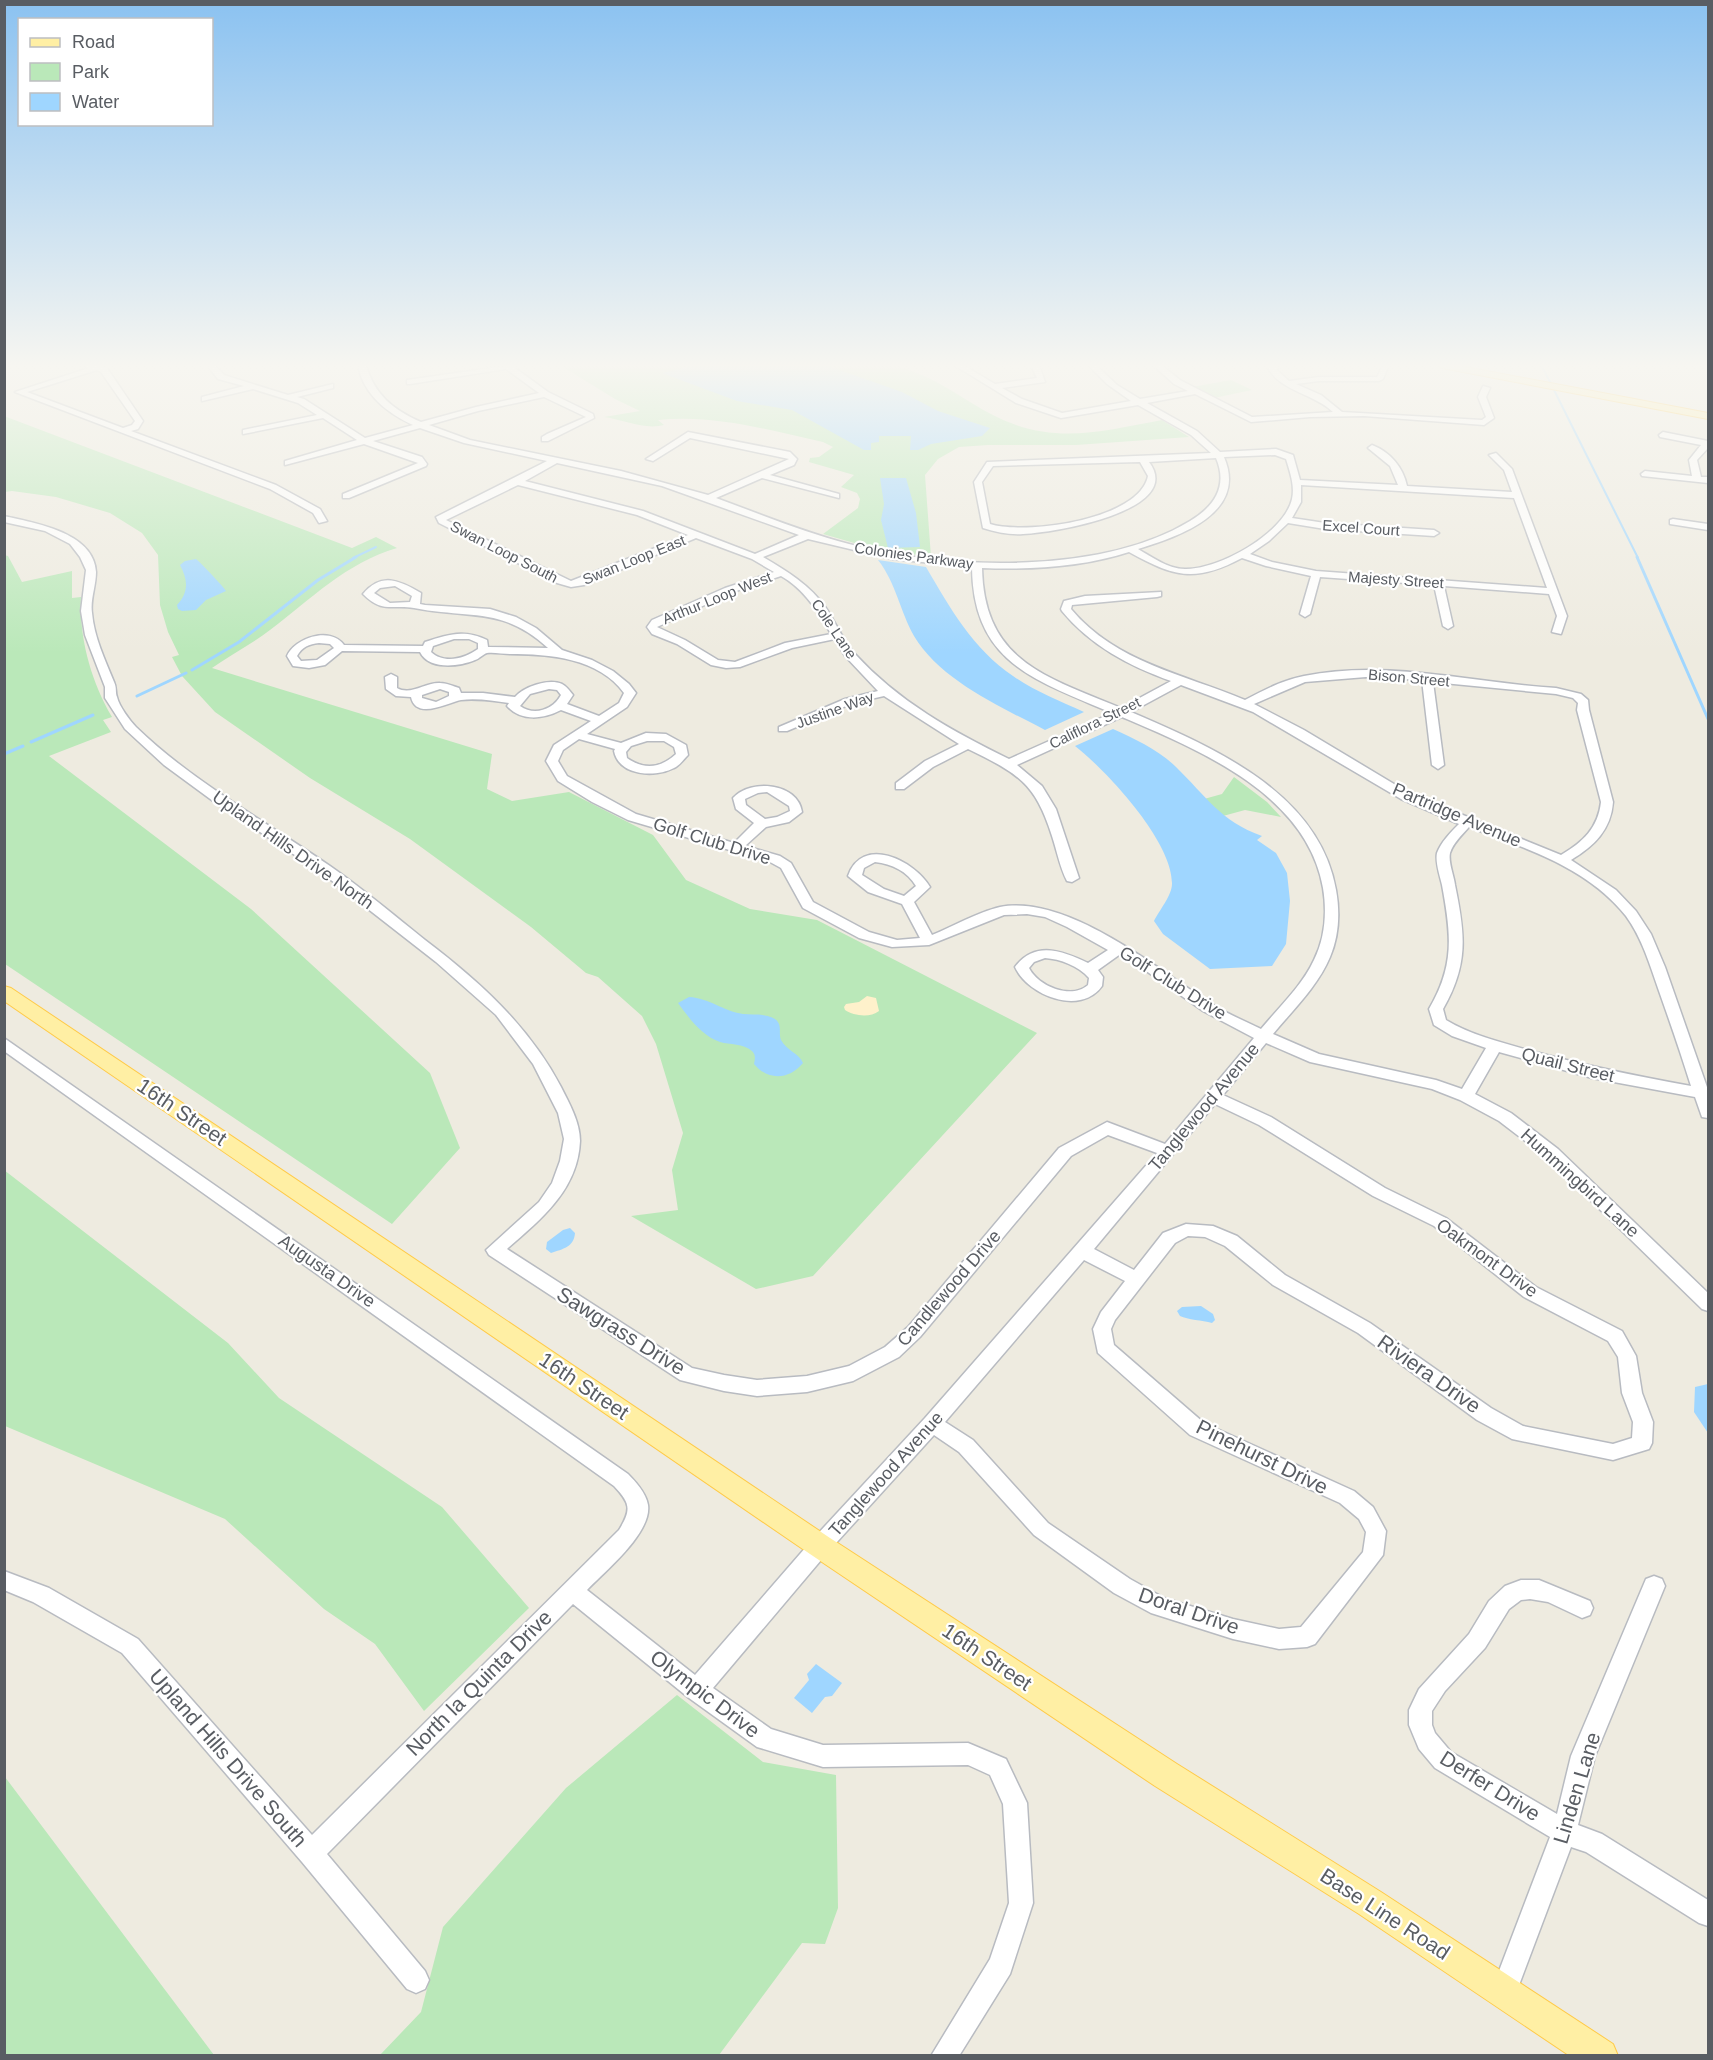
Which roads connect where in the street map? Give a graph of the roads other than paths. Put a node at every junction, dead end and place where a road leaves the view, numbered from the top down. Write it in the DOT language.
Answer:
graph roads {
  1 [pos="203,461"];
  2 [pos="294,461"];
  3 [pos="421,461"];
  4 [pos="554,461"];
  5 [pos="561,461"];
  6 [pos="791,461"];
  7 [pos="1116,461"];
  8 [pos="1144,461"];
  9 [pos="1222,461"];
  10 [pos="1291,461"];
  11 [pos="1391,461"];
  12 [pos="1500,461"];
  13 [pos="1693,461"];
  14 [pos="288,463"];
  15 [pos="1646,474"];
  16 [pos="761,475"];
  17 [pos="1698,479"];
  18 [pos="1708,480"];
  19 [pos="517,482"];
  20 [pos="1297,482"];
  21 [pos="1403,488"];
  22 [pos="1517,495"];
  23 [pos="346,496"];
  24 [pos="836,496"];
  25 [pos="710,497"];
  26 [pos="4,519"];
  27 [pos="1288,520"];
  28 [pos="322,521"];
  29 [pos="1673,522"];
  30 [pos="1708,527"];
  31 [pos="1434,533"];
  32 [pos="697,534"];
  33 [pos="808,535"];
  34 [pos="1142,546"];
  35 [pos="1131,549"];
  36 [pos="1241,554"];
  37 [pos="755,557"];
  38 [pos="977,565"];
  39 [pos="783,572"];
  40 [pos="1187,573"];
  41 [pos="1316,574"];
  42 [pos="1438,583"];
  43 [pos="571,584"];
  44 [pos="1553,591"];
  45 [pos="1157,594"];
  46 [pos="414,605"];
  47 [pos="1305,615"];
  48 [pos="1448,626"];
  49 [pos="1557,632"];
  50 [pos="836,636"];
  51 [pos="339,648"];
  52 [pos="426,649"];
  53 [pos="483,650"];
  54 [pos="559,654"];
  55 [pos="391,677"];
  56 [pos="1427,679"];
  57 [pos="1181,680"];
  58 [pos="886,692"];
  59 [pos="417,693"];
  60 [pos="455,697"];
  61 [pos="516,700"];
  62 [pos="1246,704"];
  63 [pos="559,705"];
  64 [pos="1122,713"];
  65 [pos="602,721"];
  66 [pos="783,729"];
  67 [pos="576,735"];
  68 [pos="968,744"];
  69 [pos="622,747"];
  70 [pos="1009,764"];
  71 [pos="1438,765"];
  72 [pos="900,786"];
  73 [pos="1466,822"];
  74 [pos="762,823"];
  75 [pos="736,849"];
  76 [pos="1562,860"];
  77 [pos="1072,878"];
  78 [pos="907,901"];
  79 [pos="928,941"];
  80 [pos="1119,949"];
  81 [pos="1089,969"];
  82 [pos="4,992"];
  83 [pos="1263,1035"];
  84 [pos="4,1043"];
  85 [pos="1496,1046"];
  86 [pos="1702,1093"];
  87 [pos="1466,1096"];
  88 [pos="1213,1097"];
  89 [pos="1708,1113"];
  90 [pos="1168,1151"];
  91 [pos="495,1250"];
  92 [pos="1081,1250"];
  93 [pos="1137,1279"];
  94 [pos="1708,1305"];
  95 [pos="757,1388"];
  96 [pos="1632,1393"];
  97 [pos="932,1424"];
  98 [pos="639,1508"];
  99 [pos="1376,1531"];
  100 [pos="820,1546"];
  101 [pos="4,1580"];
  102 [pos="1654,1586"];
  103 [pos="571,1590"];
  104 [pos="1582,1608"];
  105 [pos="697,1690"];
  106 [pos="1166,1775"];
  107 [pos="1564,1832"];
  108 [pos="310,1853"];
  109 [pos="1708,1914"];
  110 [pos="416,1980"];
  111 [pos="1504,1992"];
  112 [pos="944,2055"];
  113 [pos="1601,2055"];
  1 -- 28 [label="street"];
  2 -- 14 [label="street"];
  3 -- 23 [label="street"];
  4 -- 19 [label="street"];
  5 -- 25 [label="street, Colonies Parkway"];
  6 -- 16 [label="street"];
  7 -- 8 [label="street"];
  9 -- 34 [label="street, Colonies Parkway"];
  10 -- 20 [label="street"];
  11 -- 21 [label="street"];
  12 -- 22 [label="street"];
  13 -- 17 [label="street"];
  15 -- 17 [label="street"];
  16 -- 24 [label="street"];
  16 -- 25 [label="street"];
  17 -- 18 [label="street"];
  19 -- 32 [label="street, Cole Lane"];
  19 -- 43 [label="street, Swan Loop South"];
  20 -- 21 [label="street"];
  20 -- 27 [label="street"];
  21 -- 22 [label="street"];
  22 -- 44 [label="street"];
  25 -- 33 [label="street, Colonies Parkway"];
  26 -- 91 [label="street, Upland Hills Drive North"];
  27 -- 31 [label="street, Excel Court"];
  27 -- 36 [label="street"];
  29 -- 30 [label="street"];
  32 -- 37 [label="street, Cole Lane"];
  32 -- 43 [label="street, Swan Loop East"];
  33 -- 37 [label="street"];
  33 -- 38 [label="street, Colonies Parkway"];
  34 -- 35 [label="street, Colonies Parkway"];
  34 -- 40 [label="street"];
  35 -- 38 [label="street, Colonies Parkway"];
  35 -- 40 [label="street"];
  36 -- 40 [label="street"];
  36 -- 41 [label="street, Majesty Street"];
  37 -- 39 [label="street, Cole Lane"];
  38 -- 64 [label="street, Tanglewood Avenue"];
  39 -- 50 [label="street, Cole Lane"];
  39 -- 50 [label="street, Arthur Loop West"];
  41 -- 42 [label="street, Majesty Street"];
  41 -- 47 [label="street"];
  42 -- 44 [label="street, Majesty Street"];
  42 -- 48 [label="street"];
  44 -- 49 [label="street"];
  45 -- 57 [label="street, Partridge Avenue"];
  46 -- 54 [label="street"];
  50 -- 58 [label="street, Cole Lane"];
  51 -- 52 [label="street"];
  52 -- 53 [label="street"];
  52 -- 53 [label="street"];
  53 -- 54 [label="street"];
  54 -- 65 [label="street, Golf Club Drive"];
  55 -- 59 [label="street"];
  56 -- 62 [label="street, Bison Street"];
  56 -- 71 [label="street"];
  56 -- 76 [label="street, Bison Street"];
  57 -- 62 [label="street, Partridge Avenue"];
  57 -- 64 [label="street, Califlora Street"];
  58 -- 66 [label="street, Justine Way"];
  58 -- 68 [label="street, Cole Lane"];
  59 -- 60 [label="street"];
  59 -- 60 [label="street"];
  60 -- 61 [label="street"];
  61 -- 63 [label="street"];
  61 -- 63 [label="street"];
  62 -- 73 [label="street, Partridge Avenue"];
  63 -- 65 [label="street"];
  64 -- 70 [label="street, Califlora Street"];
  64 -- 83 [label="street, Tanglewood Avenue"];
  65 -- 67 [label="street, Golf Club Drive"];
  67 -- 69 [label="street"];
  67 -- 75 [label="street, Golf Club Drive"];
  68 -- 70 [label="street, Cole Lane"];
  68 -- 72 [label="street"];
  69 -- 69 [label="street"];
  70 -- 77 [label="street, Cole Lane"];
  73 -- 76 [label="street, Partridge Avenue"];
  73 -- 85 [label="street, Quail Street"];
  74 -- 75 [label="street"];
  75 -- 79 [label="street, Golf Club Drive"];
  76 -- 86 [label="street, Partridge Avenue"];
  78 -- 78 [label="street"];
  78 -- 79 [label="street"];
  79 -- 80 [label="street, Golf Club Drive"];
  80 -- 81 [label="street"];
  80 -- 83 [label="street, Golf Club Drive"];
  81 -- 81 [label="street"];
  82 -- 100 [label="main road, 16th Street"];
  83 -- 87 [label="street, Hummingbird Lane"];
  83 -- 88 [label="street, Tanglewood Avenue"];
  84 -- 98 [label="street, Augusta Drive"];
  85 -- 86 [label="street, Quail Street"];
  85 -- 87 [label="street"];
  86 -- 89 [label="street, Partridge Avenue"];
  87 -- 94 [label="street, Hummingbird Lane"];
  88 -- 90 [label="street, Tanglewood Avenue"];
  88 -- 96 [label="street, Oakmont Drive"];
  90 -- 92 [label="street, Tanglewood Avenue"];
  90 -- 95 [label="street, Candlewood Drive"];
  91 -- 95 [label="street, Sawgrass Drive"];
  92 -- 93 [label="street"];
  92 -- 97 [label="street, Tanglewood Avenue"];
  93 -- 96 [label="street, Riviera Drive"];
  93 -- 99 [label="street, Pinehurst Drive"];
  97 -- 99 [label="street, Doral Drive"];
  97 -- 100 [label="street, Tanglewood Avenue"];
  98 -- 103 [label="street, North la Quinta Drive"];
  100 -- 105 [label="street, Tanglewood Avenue"];
  100 -- 106 [label="main road, 16th Street"];
  101 -- 108 [label="street, Upland Hills Drive South"];
  102 -- 107 [label="street, Linden Lane"];
  103 -- 105 [label="street, Olympic Drive"];
  103 -- 108 [label="street, North la Quinta Drive"];
  104 -- 107 [label="street, Derfer Drive"];
  105 -- 112 [label="street, Olympic Drive"];
  106 -- 111 [label="main road, Base Line Road"];
  107 -- 109 [label="street, Derfer Drive"];
  107 -- 111 [label="street, Linden Lane"];
  108 -- 110 [label="street, Upland Hills Drive South"];
  111 -- 113 [label="main road, Base Line Road"];
}
